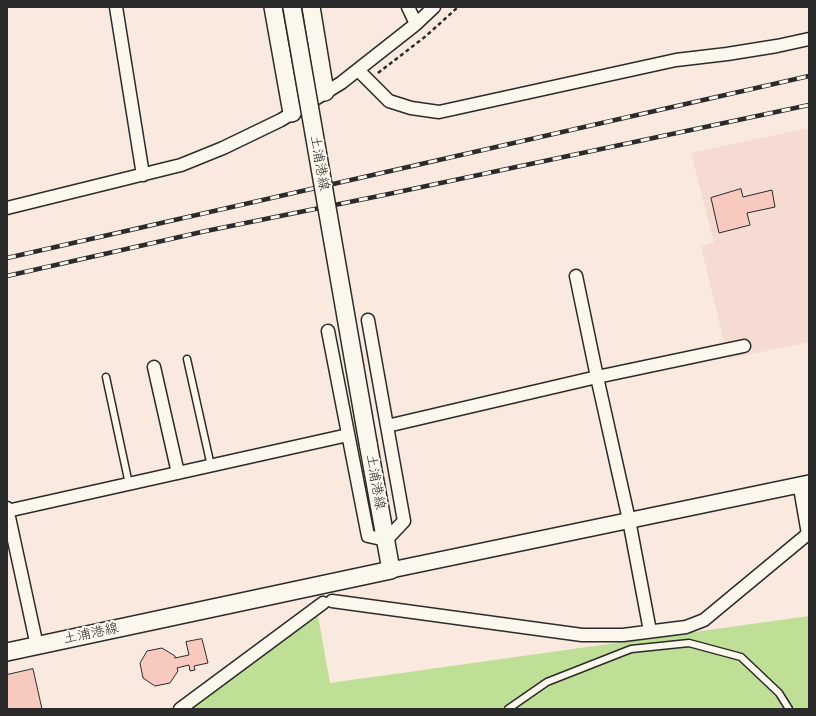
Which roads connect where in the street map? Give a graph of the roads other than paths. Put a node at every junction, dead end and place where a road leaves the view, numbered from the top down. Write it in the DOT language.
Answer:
graph roads {
  1 [pos="116,7"];
  2 [pos="273,7"];
  3 [pos="292,7"];
  4 [pos="311,7"];
  5 [pos="408,7"];
  6 [pos="434,7"];
  7 [pos="416,24"];
  8 [pos="809,39"];
  9 [pos="358,70"];
  10 [pos="325,92"];
  11 [pos="292,113"];
  12 [pos="143,174"];
  13 [pos="7,208"];
  14 [pos="576,276"];
  15 [pos="368,320"];
  16 [pos="328,331"];
  17 [pos="744,346"];
  18 [pos="187,359"];
  19 [pos="154,367"];
  20 [pos="106,377"];
  21 [pos="597,377"];
  22 [pos="387,426"];
  23 [pos="348,435"];
  24 [pos="211,466"];
  25 [pos="178,473"];
  26 [pos="129,484"];
  27 [pos="805,484"];
  28 [pos="7,510"];
  29 [pos="629,520"];
  30 [pos="809,532"];
  31 [pos="386,540"];
  32 [pos="391,570"];
  33 [pos="650,631"];
  34 [pos="37,646"];
  35 [pos="7,652"];
  36 [pos="180,709"];
  37 [pos="508,709"];
  38 [pos="789,709"];
  1 -- 12 [label="street"];
  2 -- 11 [label="main road"];
  3 -- 31 [label="main road, 土浦港線, bridge"];
  4 -- 10 [label="main road"];
  5 -- 7 [label="street"];
  6 -- 7 [label="street"];
  7 -- 9 [label="street"];
  8 -- 9 [label="street"];
  9 -- 10 [label="street"];
  10 -- 11 [label="street"];
  11 -- 12 [label="street"];
  12 -- 13 [label="street"];
  14 -- 21 [label="street"];
  15 -- 22 [label="street"];
  16 -- 23 [label="street"];
  17 -- 21 [label="street"];
  18 -- 24 [label="lane"];
  19 -- 25 [label="street"];
  20 -- 26 [label="lane"];
  21 -- 22 [label="street"];
  21 -- 29 [label="street"];
  22 -- 31 [label="street"];
  23 -- 24 [label="street"];
  23 -- 31 [label="street"];
  24 -- 25 [label="street"];
  25 -- 26 [label="street"];
  26 -- 28 [label="street"];
  27 -- 29 [label="street"];
  27 -- 30 [label="street"];
  28 -- 34 [label="street"];
  29 -- 32 [label="street"];
  29 -- 33 [label="street"];
  30 -- 33 [label="street"];
  31 -- 32 [label="main road, 土浦港線"];
  32 -- 34 [label="main road, 土浦港線"];
  33 -- 36 [label="street"];
  34 -- 35 [label="main road, 土浦港線"];
  37 -- 38 [label="lane"];
}
